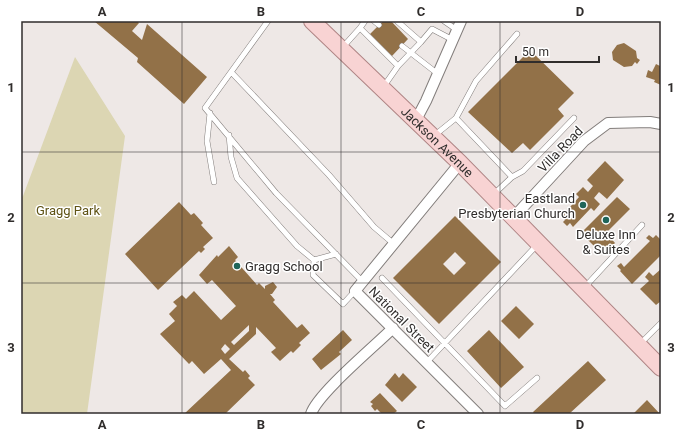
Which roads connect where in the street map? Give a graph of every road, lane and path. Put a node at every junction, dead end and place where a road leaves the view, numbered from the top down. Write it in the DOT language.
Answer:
graph roads {
  1 [pos="268,21"];
  2 [pos="312,21"];
  3 [pos="365,21"];
  4 [pos="374,21"];
  5 [pos="397,21"];
  6 [pos="444,21"];
  7 [pos="379,25"];
  8 [pos="459,25"];
  9 [pos="360,28"];
  10 [pos="517,34"];
  11 [pos="452,40"];
  12 [pos="421,42"];
  13 [pos="402,46"];
  14 [pos="342,49"];
  15 [pos="410,54"];
  16 [pos="398,66"];
  17 [pos="232,73"];
  18 [pos="438,74"];
  19 [pos="382,88"];
  20 [pos="210,113"];
  21 [pos="456,118"];
  22 [pos="574,118"];
  23 [pos="416,120"];
  24 [pos="661,124"];
  25 [pos="229,135"];
  26 [pos="432,136"];
  27 [pos="460,163"];
  28 [pos="512,177"];
  29 [pos="214,182"];
  30 [pos="492,196"];
  31 [pos="513,218"];
  32 [pos="642,225"];
  33 [pos="394,244"];
  34 [pos="538,244"];
  35 [pos="336,254"];
  36 [pos="314,260"];
  37 [pos="382,278"];
  38 [pos="363,282"];
  39 [pos="583,289"];
  40 [pos="355,291"];
  41 [pos="661,323"];
  42 [pos="393,328"];
  43 [pos="446,344"];
  44 [pos="638,345"];
  45 [pos="427,362"];
  46 [pos="661,368"];
  47 [pos="537,378"];
  48 [pos="311,414"];
  49 [pos="478,414"];
  1 -- 17 [label="lane"];
  2 -- 14 [label="main road, Jackson Avenue"];
  3 -- 9 [label="lane"];
  4 -- 7 [label="lane"];
  5 -- 12 [label="lane"];
  6 -- 8 [label="lane"];
  8 -- 11 [label="street"];
  9 -- 14 [label="lane"];
  9 -- 16 [label="lane"];
  10 -- 21 [label="lane"];
  11 -- 12 [label="lane"];
  11 -- 18 [label="street"];
  12 -- 15 [label="lane"];
  13 -- 15 [label="lane"];
  14 -- 19 [label="main road, Jackson Avenue"];
  15 -- 16 [label="lane"];
  15 -- 18 [label="lane"];
  16 -- 19 [label="lane"];
  17 -- 20 [label="lane"];
  17 -- 33 [label="lane"];
  18 -- 23 [label="street"];
  19 -- 23 [label="main road, Jackson Avenue"];
  20 -- 25 [label="lane"];
  20 -- 29 [label="lane"];
  21 -- 26 [label="lane"];
  21 -- 28 [label="lane"];
  22 -- 28 [label="lane"];
  23 -- 26 [label="main road, Jackson Avenue"];
  24 -- 31 [label="street, Villa Road"];
  25 -- 35 [label="lane"];
  25 -- 36 [label="lane"];
  26 -- 27 [label="main road, Jackson Avenue"];
  27 -- 30 [label="main road, Jackson Avenue"];
  27 -- 33 [label="street, National Street"];
  28 -- 30 [label="lane"];
  30 -- 31 [label="main road, Jackson Avenue"];
  31 -- 34 [label="main road, Jackson Avenue"];
  32 -- 39 [label="lane"];
  33 -- 38 [label="street, National Street"];
  34 -- 39 [label="main road, Jackson Avenue"];
  34 -- 43 [label="lane"];
  35 -- 36 [label="lane"];
  35 -- 38 [label="lane"];
  36 -- 40 [label="lane"];
  37 -- 43 [label="lane"];
  38 -- 40 [label="street, National Street"];
  39 -- 44 [label="main road, Jackson Avenue"];
  40 -- 42 [label="street, National Street"];
  41 -- 44 [label="lane"];
  42 -- 45 [label="street, National Street"];
  42 -- 48 [label="street"];
  43 -- 45 [label="lane"];
  43 -- 47 [label="lane"];
  44 -- 46 [label="main road, Jackson Avenue"];
  45 -- 49 [label="street, National Street"];
}
